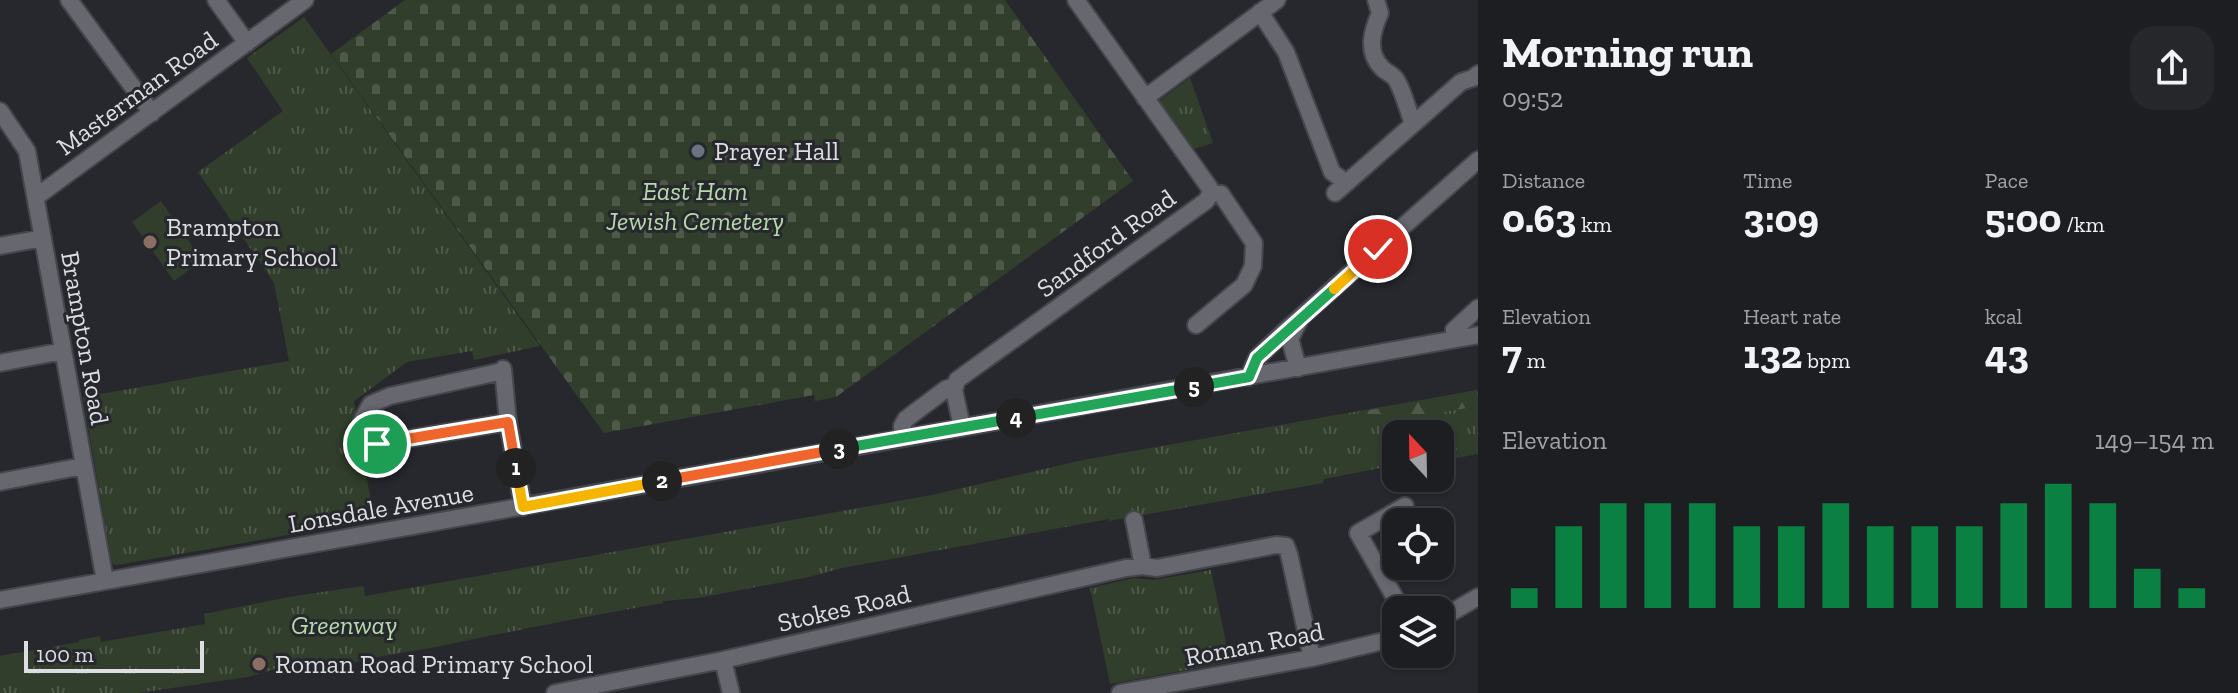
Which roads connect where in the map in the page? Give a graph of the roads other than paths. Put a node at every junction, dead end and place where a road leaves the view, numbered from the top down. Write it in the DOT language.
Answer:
graph roads {
  1 [pos="69,0"];
  2 [pos="216,0"];
  3 [pos="305,0"];
  4 [pos="1277,0"];
  5 [pos="1376,0"];
  6 [pos="1081,2"];
  7 [pos="1260,12"];
  8 [pos="247,43"];
  9 [pos="1478,74"];
  10 [pos="1145,98"];
  11 [pos="0,111"];
  12 [pos="152,113"];
  13 [pos="1413,124"];
  14 [pos="1478,160"];
  15 [pos="1211,193"];
  16 [pos="36,197"];
  17 [pos="43,238"];
  18 [pos="0,246"];
  19 [pos="1478,308"];
  20 [pos="1299,321"];
  21 [pos="1196,325"];
  22 [pos="1478,335"];
  23 [pos="1455,339"];
  24 [pos="63,351"];
  25 [pos="0,363"];
  26 [pos="1298,368"];
  27 [pos="1249,377"];
  28 [pos="954,386"];
  29 [pos="508,422"];
  30 [pos="962,427"];
  31 [pos="903,437"];
  32 [pos="83,466"];
  33 [pos="0,482"];
  34 [pos="1405,506"];
  35 [pos="523,507"];
  36 [pos="1134,520"];
  37 [pos="1143,566"];
  38 [pos="105,581"];
  39 [pos="1394,596"];
  40 [pos="1478,597"];
  41 [pos="0,600"];
  42 [pos="1454,611"];
  43 [pos="1382,641"];
  44 [pos="1312,658"];
  45 [pos="723,660"];
  46 [pos="555,693"];
  47 [pos="731,693"];
  48 [pos="1120,693"];
  1 -- 12 [label="street"];
  2 -- 8 [label="street"];
  3 -- 8 [label="street, Masterman Road"];
  4 -- 7 [label="street"];
  5 -- 13 [label="street"];
  6 -- 10 [label="street, Sandford Road"];
  7 -- 10 [label="street"];
  7 -- 13 [label="street"];
  8 -- 12 [label="street, Masterman Road"];
  9 -- 13 [label="street"];
  10 -- 15 [label="street, Sandford Road"];
  11 -- 16 [label="street, Brampton Road"];
  12 -- 16 [label="street, Masterman Road"];
  14 -- 20 [label="street"];
  15 -- 21 [label="street"];
  15 -- 28 [label="street, Sandford Road"];
  16 -- 17 [label="street, Brampton Road"];
  17 -- 18 [label="street"];
  17 -- 24 [label="street, Brampton Road"];
  19 -- 23 [label="street"];
  20 -- 26 [label="street"];
  20 -- 27 [label="street"];
  22 -- 23 [label="street, Lonsdale Avenue"];
  23 -- 26 [label="street, Lonsdale Avenue"];
  24 -- 25 [label="street"];
  24 -- 32 [label="street, Brampton Road"];
  26 -- 27 [label="street, Lonsdale Avenue"];
  27 -- 30 [label="street, Lonsdale Avenue"];
  28 -- 30 [label="street"];
  28 -- 31 [label="street, Sandford Road"];
  29 -- 29 [label="street"];
  29 -- 35 [label="street"];
  30 -- 31 [label="street, Lonsdale Avenue"];
  31 -- 35 [label="street, Lonsdale Avenue"];
  32 -- 33 [label="street"];
  32 -- 38 [label="street, Brampton Road"];
  34 -- 39 [label="street"];
  35 -- 38 [label="street, Lonsdale Avenue"];
  36 -- 37 [label="street"];
  37 -- 44 [label="street, Stokes Road"];
  37 -- 45 [label="street, Stokes Road"];
  38 -- 41 [label="street, Lonsdale Avenue"];
  40 -- 42 [label="street"];
  43 -- 44 [label="street, Roman Road"];
  44 -- 48 [label="street, Roman Road"];
  45 -- 46 [label="street, Stokes Road"];
  45 -- 47 [label="street"];
}
